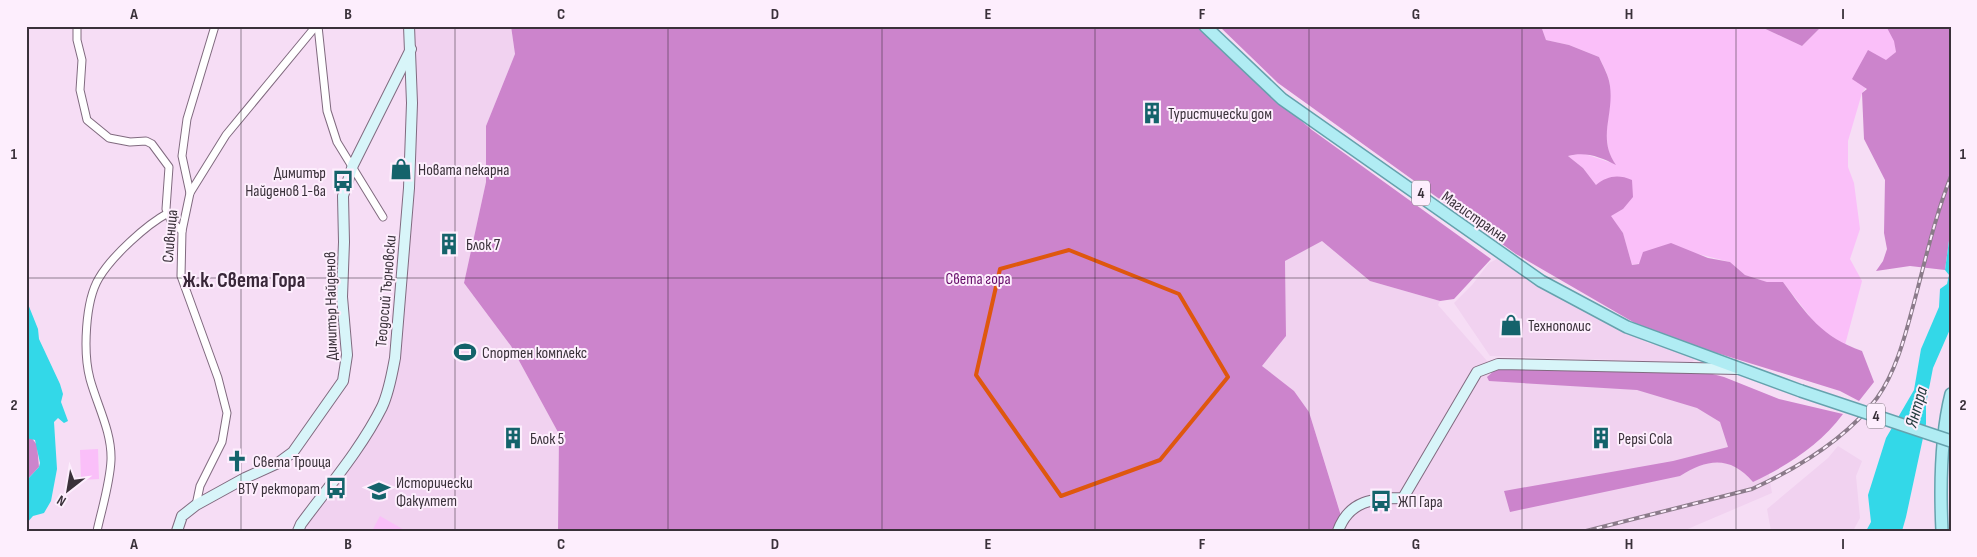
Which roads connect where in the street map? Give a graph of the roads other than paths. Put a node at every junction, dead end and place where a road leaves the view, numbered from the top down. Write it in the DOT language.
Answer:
graph roads {
  1 [pos="77,26"];
  2 [pos="215,26"];
  3 [pos="317,26"];
  4 [pos="409,26"];
  5 [pos="1205,26"];
  6 [pos="1211,26"];
  7 [pos="411,49"];
  8 [pos="354,165"];
  9 [pos="190,193"];
  10 [pos="168,214"];
  11 [pos="383,217"];
  12 [pos="182,231"];
  13 [pos="1649,336"];
  14 [pos="1738,369"];
  15 [pos="1951,394"];
  16 [pos="1951,441"];
  17 [pos="196,505"];
  18 [pos="97,531"];
  19 [pos="177,531"];
  20 [pos="298,531"];
  21 [pos="1338,531"];
  22 [pos="1940,531"];
  1 -- 10 [label="street"];
  2 -- 9 [label="street"];
  3 -- 8 [label="street"];
  3 -- 9 [label="street, Сливница"];
  4 -- 7 [label="street, Теодосий Търновски"];
  5 -- 13 [label="main road, Магистрална / 4"];
  6 -- 13 [label="main road, Магистрална / 4"];
  7 -- 8 [label="street, Димитър Найденов"];
  7 -- 20 [label="street, Теодосий Търновски"];
  8 -- 11 [label="street"];
  8 -- 17 [label="street, Димитър Найденов"];
  9 -- 12 [label="street, Сливница"];
  10 -- 12 [label="street"];
  10 -- 18 [label="street"];
  12 -- 17 [label="street, Сливница"];
  13 -- 14 [label="main road, Магистрална / 4"];
  14 -- 16 [label="main road, Магистрална / 4, bridge"];
  14 -- 21 [label="street"];
  15 -- 22 [label="main road"];
  17 -- 19 [label="street, Сливница"];
}
